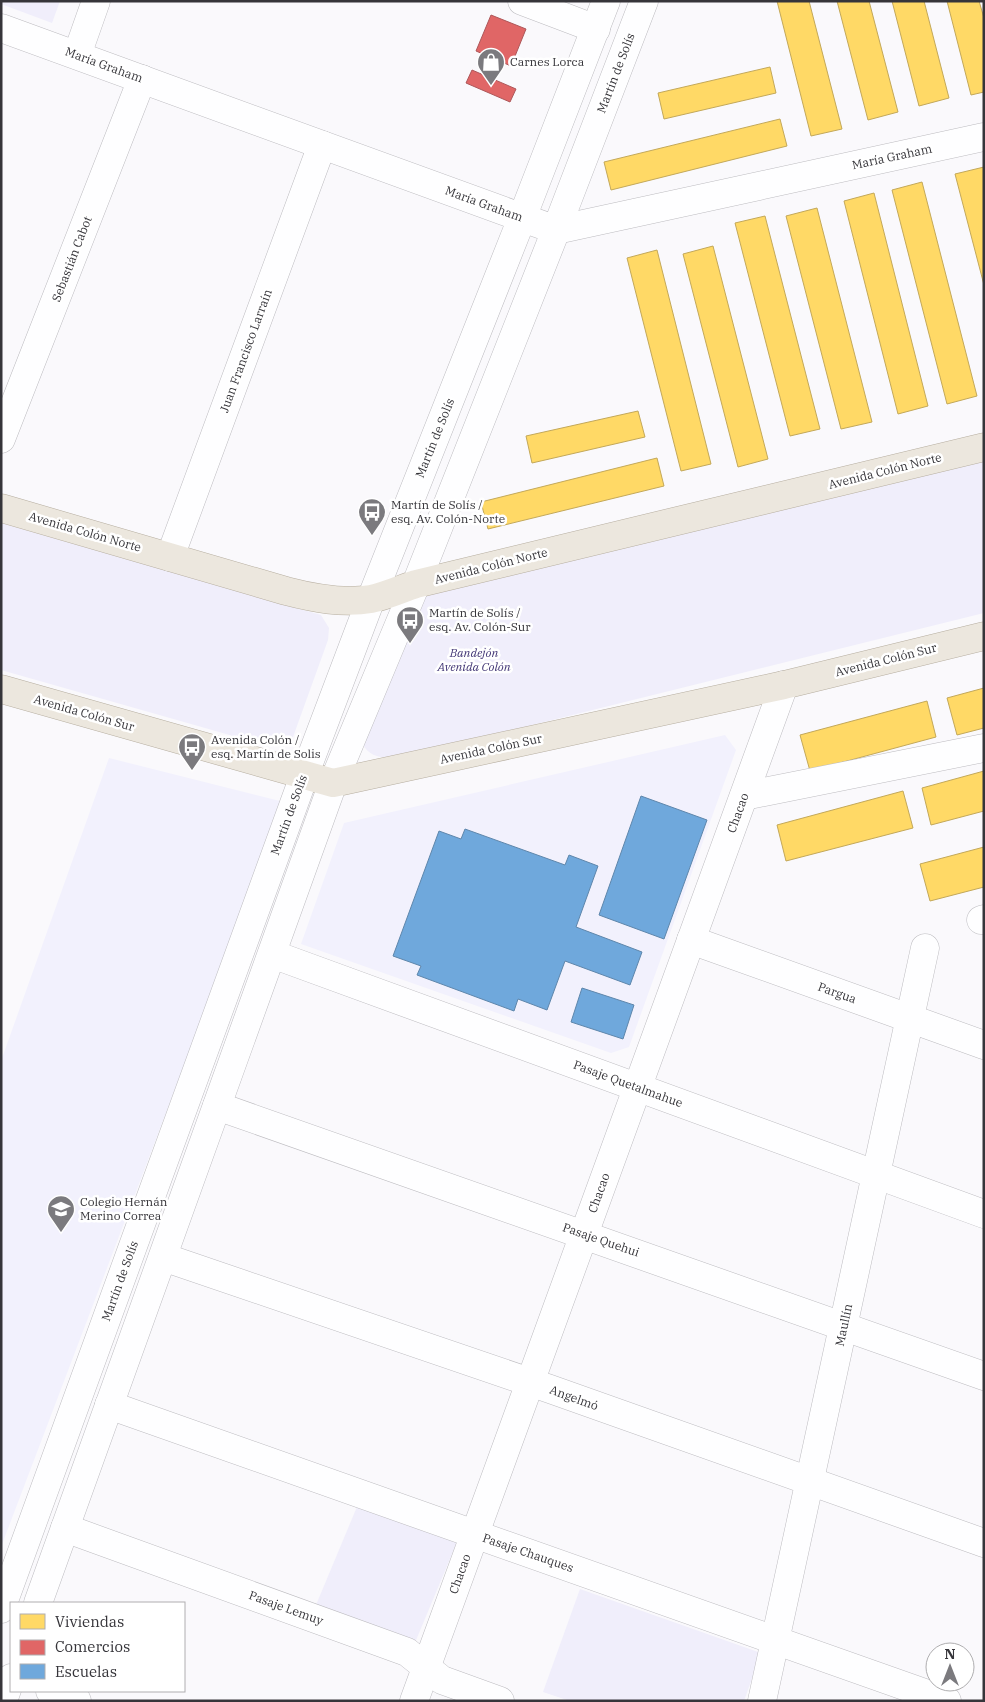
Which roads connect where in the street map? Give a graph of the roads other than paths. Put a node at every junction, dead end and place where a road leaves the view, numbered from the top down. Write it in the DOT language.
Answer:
graph roads {
  1 [pos="96,1"];
  2 [pos="522,1"];
  3 [pos="606,1"];
  4 [pos="644,1"];
  5 [pos="1,28"];
  6 [pos="596,29"];
  7 [pos="77,55"];
  8 [pos="142,79"];
  9 [pos="984,137"];
  10 [pos="322,145"];
  11 [pos="522,218"];
  12 [pos="556,230"];
  13 [pos="1,438"];
  14 [pos="984,447"];
  15 [pos="1,508"];
  16 [pos="170,557"];
  17 [pos="416,584"];
  18 [pos="371,599"];
  19 [pos="984,636"];
  20 [pos="784,686"];
  21 [pos="1,689"];
  22 [pos="984,748"];
  23 [pos="304,776"];
  24 [pos="333,784"];
  25 [pos="744,796"];
  26 [pos="691,940"];
  27 [pos="925,948"];
  28 [pos="272,954"];
  29 [pos="910,1018"];
  30 [pos="984,1045"];
  31 [pos="638,1088"];
  32 [pos="217,1106"];
  33 [pos="876,1175"];
  34 [pos="984,1214"];
  35 [pos="584,1234"];
  36 [pos="162,1257"];
  37 [pos="844,1326"];
  38 [pos="984,1376"];
  39 [pos="530,1382"];
  40 [pos="109,1405"];
  41 [pos="810,1482"];
  42 [pos="65,1528"];
  43 [pos="475,1534"];
  44 [pos="984,1543"];
  45 [pos="38,1602"];
  46 [pos="1,1608"];
  47 [pos="776,1640"];
  48 [pos="426,1667"];
  49 [pos="10,1681"];
  50 [pos="53,1692"];
  51 [pos="3,1701"];
  52 [pos="77,1701"];
  53 [pos="414,1701"];
  54 [pos="500,1701"];
  55 [pos="762,1701"];
  56 [pos="947,1701"];
  1 -- 7 [label="street"];
  2 -- 6 [label="street"];
  3 -- 6 [label="street, Martín de Solís"];
  4 -- 12 [label="street, Martín de Solís"];
  5 -- 7 [label="street, María Graham"];
  6 -- 11 [label="street, Martín de Solís"];
  7 -- 8 [label="street, María Graham"];
  8 -- 10 [label="street, María Graham"];
  8 -- 13 [label="street, Sebastián Cabot"];
  9 -- 12 [label="street, María Graham"];
  10 -- 11 [label="street, María Graham"];
  10 -- 16 [label="street, Juan Francisco Larraín"];
  11 -- 12 [label="street, María Graham"];
  11 -- 18 [label="street, Martín de Solís"];
  12 -- 17 [label="street, Martín de Solís"];
  14 -- 17 [label="main road, Avenida Colón Norte"];
  15 -- 16 [label="main road, Avenida Colón Norte"];
  16 -- 18 [label="main road, Avenida Colón Norte"];
  17 -- 18 [label="main road, Avenida Colón Norte"];
  17 -- 24 [label="street, Martín de Solís"];
  18 -- 23 [label="street, Martín de Solís"];
  19 -- 20 [label="main road, Avenida Colón Sur"];
  20 -- 24 [label="main road, Avenida Colón Sur"];
  20 -- 25 [label="street, Chacao"];
  21 -- 23 [label="main road, Avenida Colón Sur"];
  22 -- 25 [label="street"];
  23 -- 24 [label="main road, Avenida Colón Sur"];
  23 -- 46 [label="street, Martín de Solís"];
  24 -- 28 [label="street, Martín de Solís"];
  25 -- 26 [label="street, Chacao"];
  26 -- 29 [label="street, Pargua"];
  26 -- 31 [label="street, Chacao"];
  27 -- 29 [label="street, Maullín"];
  28 -- 31 [label="street, Pasaje Quetalmahue"];
  28 -- 32 [label="street, Martín de Solís"];
  29 -- 30 [label="street, Pargua"];
  29 -- 33 [label="street, Maullín"];
  31 -- 33 [label="street, Pasaje Quetalmahue"];
  31 -- 35 [label="street, Chacao"];
  32 -- 35 [label="street, Pasaje Quehui"];
  32 -- 36 [label="street, Martín de Solís"];
  33 -- 34 [label="street, Pasaje Quetalmahue"];
  33 -- 37 [label="street, Maullín"];
  35 -- 37 [label="street, Pasaje Quehui"];
  35 -- 39 [label="street, Chacao"];
  36 -- 39 [label="street, Angelmó"];
  36 -- 40 [label="street, Martín de Solís"];
  37 -- 38 [label="street, Pasaje Quehui"];
  37 -- 41 [label="street, Maullín"];
  39 -- 41 [label="street, Angelmó"];
  39 -- 43 [label="street, Chacao"];
  40 -- 42 [label="street, Martín de Solís"];
  40 -- 43 [label="street, Pasaje Chauques"];
  41 -- 44 [label="street, Angelmó"];
  41 -- 47 [label="street, Maullín"];
  42 -- 45 [label="street, Martín de Solís"];
  42 -- 48 [label="street, Pasaje Lemuy"];
  43 -- 47 [label="street, Pasaje Chauques"];
  43 -- 48 [label="street, Chacao"];
  47 -- 55 [label="street, Maullín"];
  47 -- 56 [label="street, Pasaje Chauques"];
  48 -- 53 [label="street, Chacao"];
  48 -- 54 [label="street, Pasaje Lemuy"];
  49 -- 51 [label="street"];
  50 -- 52 [label="street"];
}
